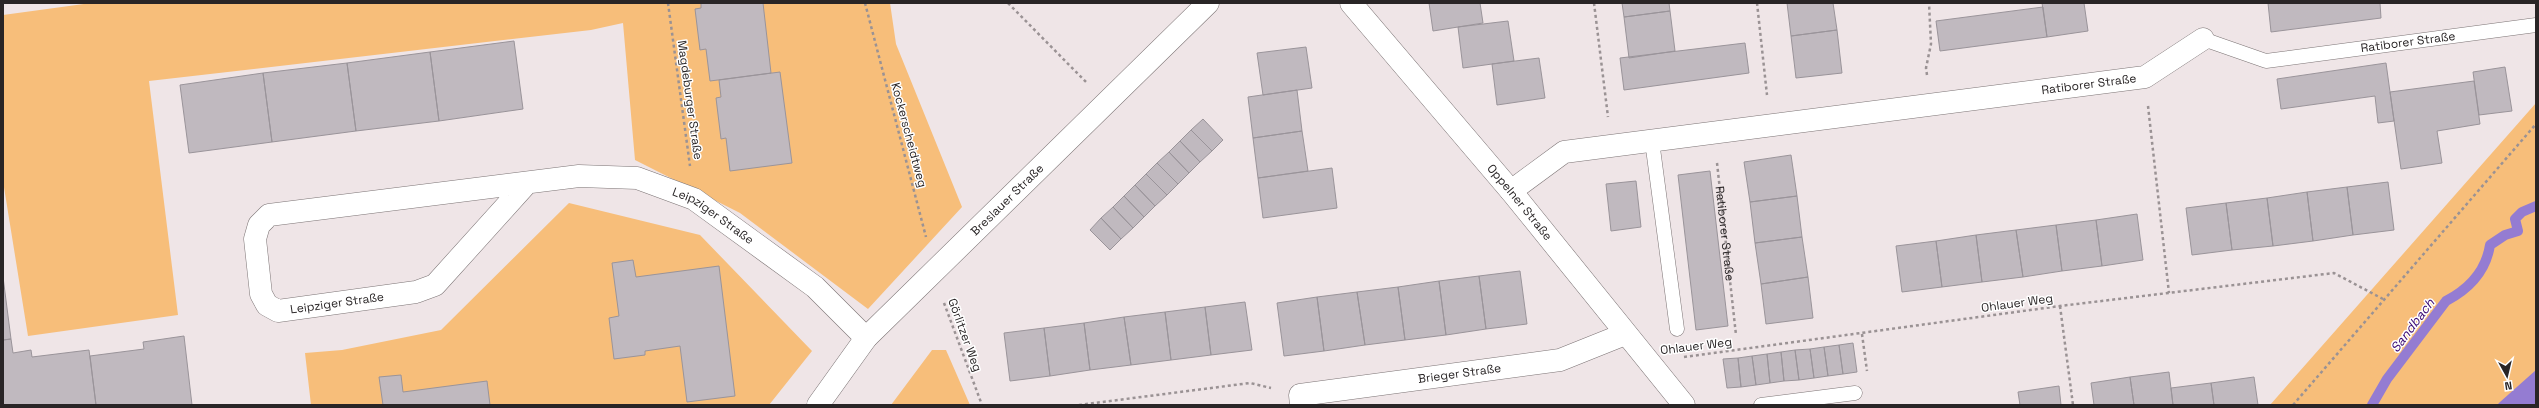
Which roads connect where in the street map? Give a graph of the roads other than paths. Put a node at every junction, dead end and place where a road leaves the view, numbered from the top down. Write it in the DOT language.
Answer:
graph roads {
  1 [pos="1208,3"];
  2 [pos="1351,3"];
  3 [pos="2536,25"];
  4 [pos="2203,39"];
  5 [pos="1652,141"];
  6 [pos="527,183"];
  7 [pos="1511,191"];
  8 [pos="1677,329"];
  9 [pos="1625,334"];
  10 [pos="866,338"];
  11 [pos="1855,393"];
  12 [pos="1301,400"];
  13 [pos="818,405"];
  14 [pos="1684,405"];
  15 [pos="1760,405"];
  1 -- 10 [label="street, Breslauer Straße"];
  2 -- 7 [label="street, Oppelner Straße"];
  3 -- 4 [label="lane, Ratiborer Straße"];
  4 -- 5 [label="street, Ratiborer Straße"];
  5 -- 7 [label="street, Ratiborer Straße"];
  5 -- 8 [label="lane"];
  6 -- 6 [label="street, Leipziger Straße"];
  6 -- 10 [label="street, Leipziger Straße"];
  7 -- 9 [label="street, Oppelner Straße"];
  9 -- 12 [label="street, Brieger Straße"];
  9 -- 14 [label="street, Oppelner Straße"];
  10 -- 13 [label="street, Breslauer Straße"];
  11 -- 15 [label="lane"];
}
